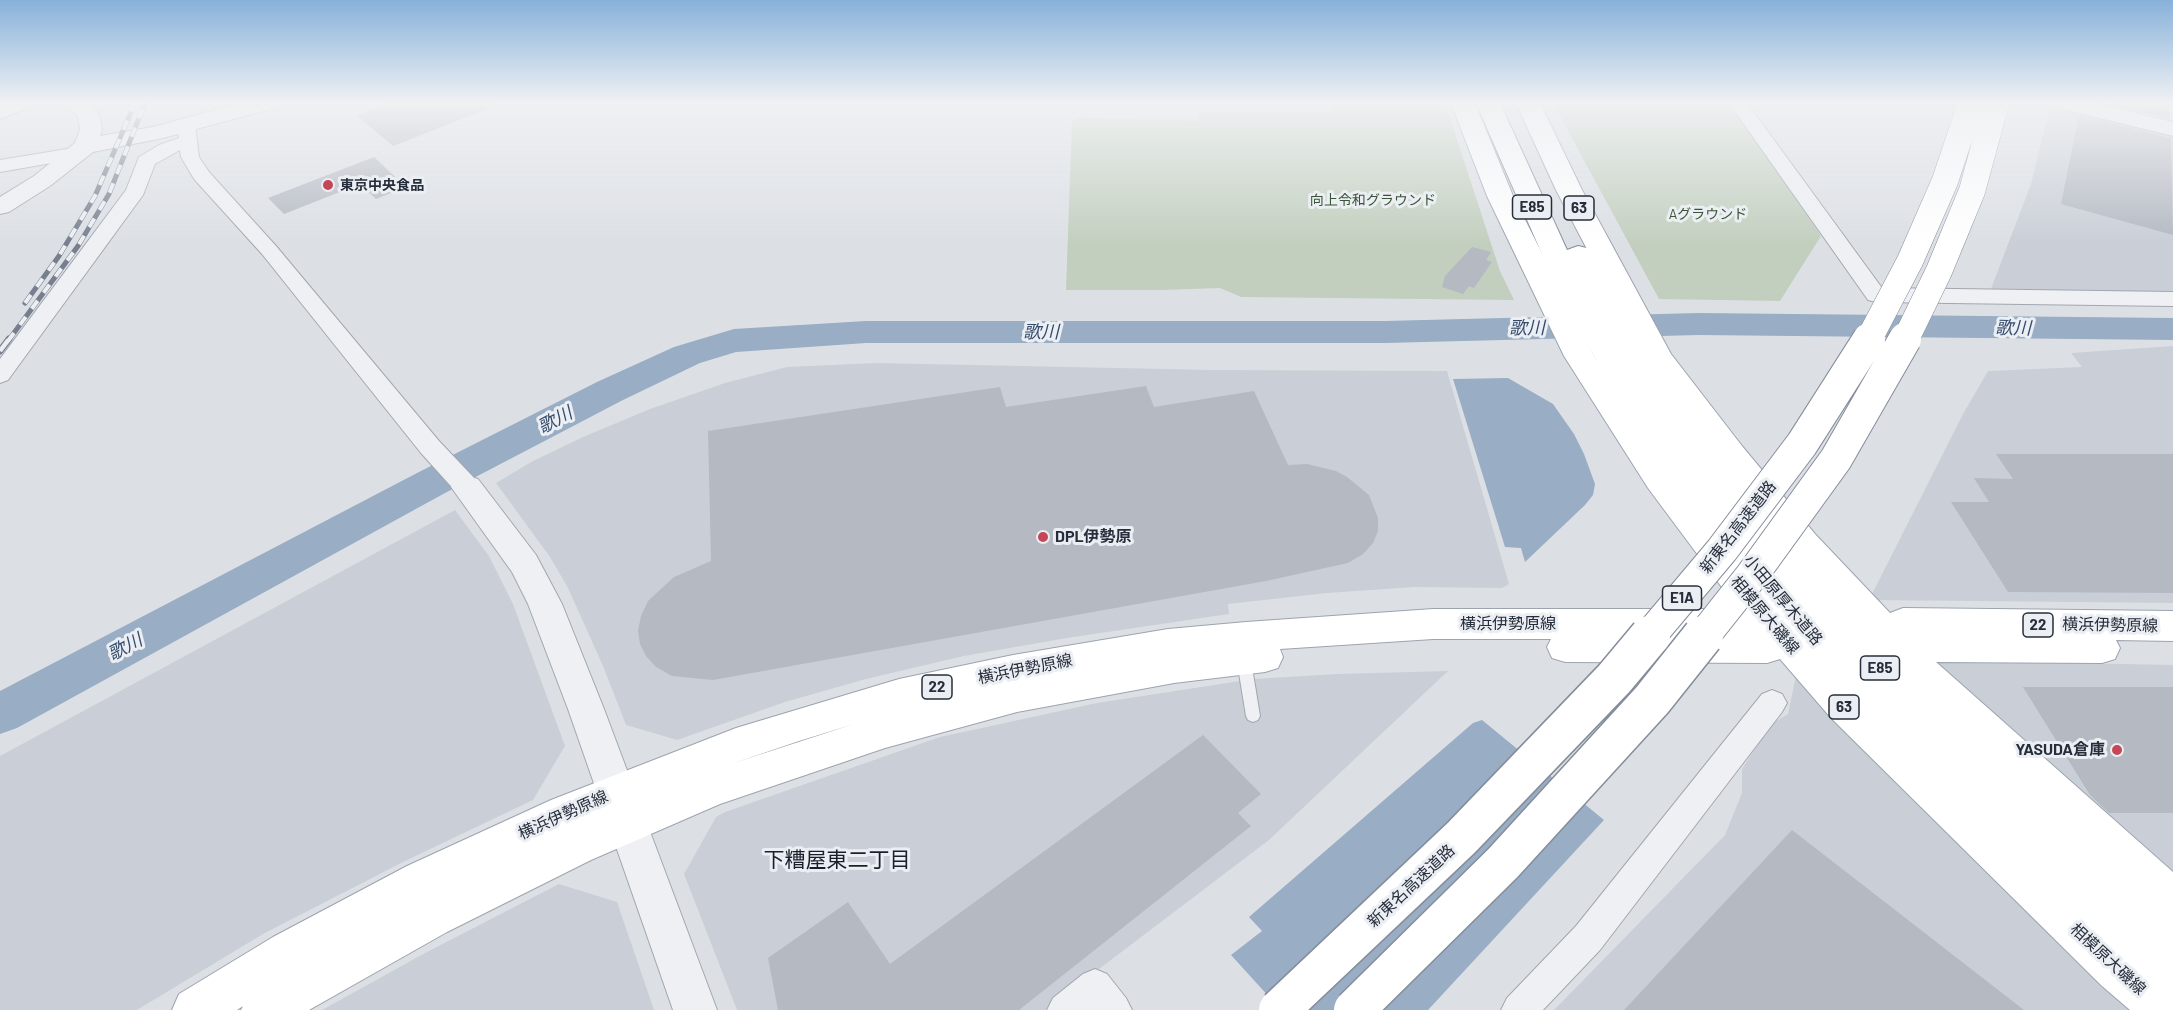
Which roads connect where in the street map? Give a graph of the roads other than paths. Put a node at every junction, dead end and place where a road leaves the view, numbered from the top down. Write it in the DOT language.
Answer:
graph roads {
  1 [pos="77,150"];
  2 [pos="82,150"];
  3 [pos="164,150"];
  4 [pos="189,150"];
  5 [pos="1482,150"];
  6 [pos="1512,150"];
  7 [pos="1529,150"];
  8 [pos="1550,150"];
  9 [pos="1772,150"];
  10 [pos="1955,150"];
  11 [pos="1983,150"];
  12 [pos="0,166"];
  13 [pos="0,207"];
  14 [pos="2173,299"];
  15 [pos="1593,310"];
  16 [pos="1620,357"];
  17 [pos="0,375"];
  18 [pos="467,487"];
  19 [pos="2173,626"];
  20 [pos="2173,649"];
  21 [pos="1244,660"];
  22 [pos="1772,703"];
  23 [pos="1253,716"];
  24 [pos="622,807"];
  25 [pos="2173,900"];
  26 [pos="2173,938"];
  27 [pos="2173,981"];
  28 [pos="195,1010"];
  29 [pos="264,1010"];
  30 [pos="695,1010"];
  31 [pos="1065,1010"];
  32 [pos="1114,1010"];
  33 [pos="1279,1010"];
  34 [pos="1354,1010"];
  35 [pos="1519,1010"];
  36 [pos="2164,1010"];
  1 -- 12 [label="street"];
  2 -- 13 [label="street"];
  3 -- 17 [label="street"];
  4 -- 18 [label="street"];
  5 -- 15 [label="main road, 相模原大磯線 / 63"];
  6 -- 15 [label="main road, 小田原厚木道路 / E85"];
  7 -- 15 [label="main road, 小田原厚木道路 / E85"];
  8 -- 15 [label="main road, 相模原大磯線 / 63"];
  9 -- 14 [label="street"];
  10 -- 33 [label="main road, 新東名高速道路 / E1A, bridge"];
  11 -- 34 [label="main road, E1A, bridge"];
  15 -- 16 [label="main road, 相模原大磯線 / 63"];
  15 -- 16 [label="main road, 小田原厚木道路 / E85"];
  16 -- 25 [label="main road, 相模原大磯線 / 63"];
  16 -- 26 [label="main road, 小田原厚木道路 / E85"];
  16 -- 27 [label="main road, 小田原厚木道路 / E85"];
  16 -- 36 [label="main road, 相模原大磯線 / 63"];
  18 -- 24 [label="street"];
  19 -- 20 [label="main road, 横浜伊勢原線 / 22"];
  21 -- 23 [label="lane"];
  21 -- 24 [label="main road, 横浜伊勢原線 / 22"];
  21 -- 24 [label="main road, 横浜伊勢原線 / 22"];
  22 -- 35 [label="street"];
  24 -- 28 [label="main road, 横浜伊勢原線 / 22"];
  24 -- 29 [label="main road, 横浜伊勢原線 / 22"];
  24 -- 30 [label="street"];
  31 -- 32 [label="street"];
}
